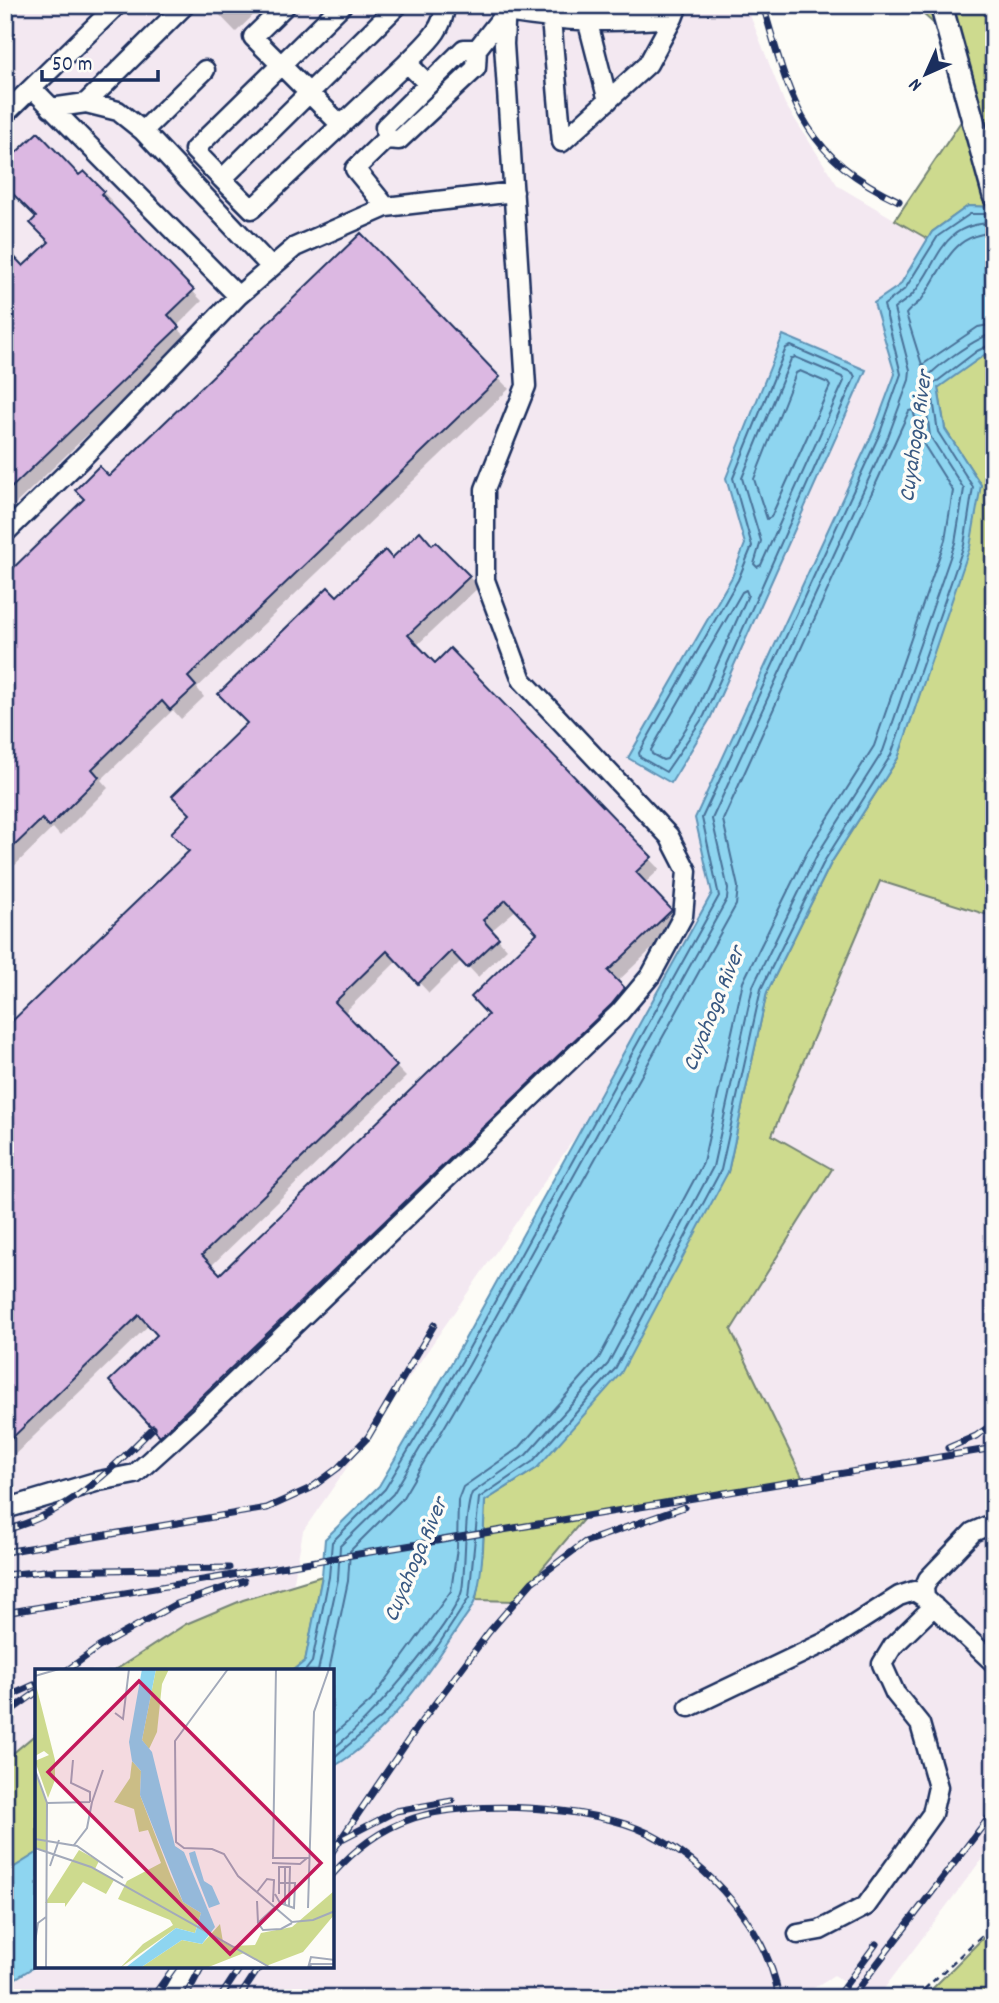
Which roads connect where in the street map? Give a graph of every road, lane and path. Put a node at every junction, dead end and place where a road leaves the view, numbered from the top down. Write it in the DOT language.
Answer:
graph roads {
  1 [pos="117,5"];
  2 [pos="185,5"];
  3 [pos="286,5"];
  4 [pos="342,5"];
  5 [pos="398,5"];
  6 [pos="445,5"];
  7 [pos="941,5"];
  8 [pos="506,9"];
  9 [pos="676,12"];
  10 [pos="551,19"];
  11 [pos="589,23"];
  12 [pos="477,49"];
  13 [pos="407,63"];
  14 [pos="281,65"];
  15 [pos="205,70"];
  16 [pos="427,83"];
  17 [pos="32,88"];
  18 [pos="308,93"];
  19 [pos="608,101"];
  20 [pos="86,103"];
  21 [pos="51,107"];
  22 [pos="5,114"];
  23 [pos="341,125"];
  24 [pos="143,131"];
  25 [pos="386,139"];
  26 [pos="222,179"];
  27 [pos="514,192"];
  28 [pos="994,196"];
  29 [pos="386,207"];
  30 [pos="271,267"];
  31 [pos="238,296"];
  32 [pos="5,533"];
  33 [pos="5,1509"];
  34 [pos="994,1523"];
  35 [pos="930,1602"];
  36 [pos="994,1662"];
  37 [pos="689,1707"];
  38 [pos="994,1924"];
  39 [pos="798,1934"];
  40 [pos="187,1968"];
  41 [pos="170,1998"];
  42 [pos="915,1998"];
  1 -- 17 [label="street"];
  2 -- 20 [label="street"];
  3 -- 14 [label="street"];
  4 -- 14 [label="street"];
  5 -- 18 [label="street"];
  6 -- 13 [label="street"];
  7 -- 28 [label="main road"];
  8 -- 10 [label="street"];
  8 -- 12 [label="street"];
  8 -- 27 [label="street"];
  9 -- 11 [label="street"];
  9 -- 19 [label="street"];
  10 -- 11 [label="street"];
  10 -- 19 [label="street"];
  11 -- 19 [label="street"];
  12 -- 16 [label="street"];
  12 -- 25 [label="street"];
  13 -- 16 [label="street"];
  13 -- 23 [label="street"];
  14 -- 18 [label="street"];
  14 -- 26 [label="street"];
  15 -- 24 [label="street"];
  16 -- 25 [label="street"];
  17 -- 21 [label="street"];
  17 -- 22 [label="street"];
  18 -- 23 [label="street"];
  18 -- 26 [label="street"];
  20 -- 21 [label="street"];
  20 -- 24 [label="street"];
  21 -- 31 [label="street"];
  23 -- 26 [label="street"];
  24 -- 30 [label="street"];
  25 -- 29 [label="street"];
  27 -- 29 [label="street"];
  27 -- 33 [label="street"];
  29 -- 30 [label="street"];
  30 -- 31 [label="street"];
  31 -- 32 [label="street"];
  34 -- 35 [label="street"];
  35 -- 36 [label="street"];
  35 -- 37 [label="street"];
  35 -- 39 [label="street"];
  38 -- 42 [label="path"];
  40 -- 41 [label="street"];
}
